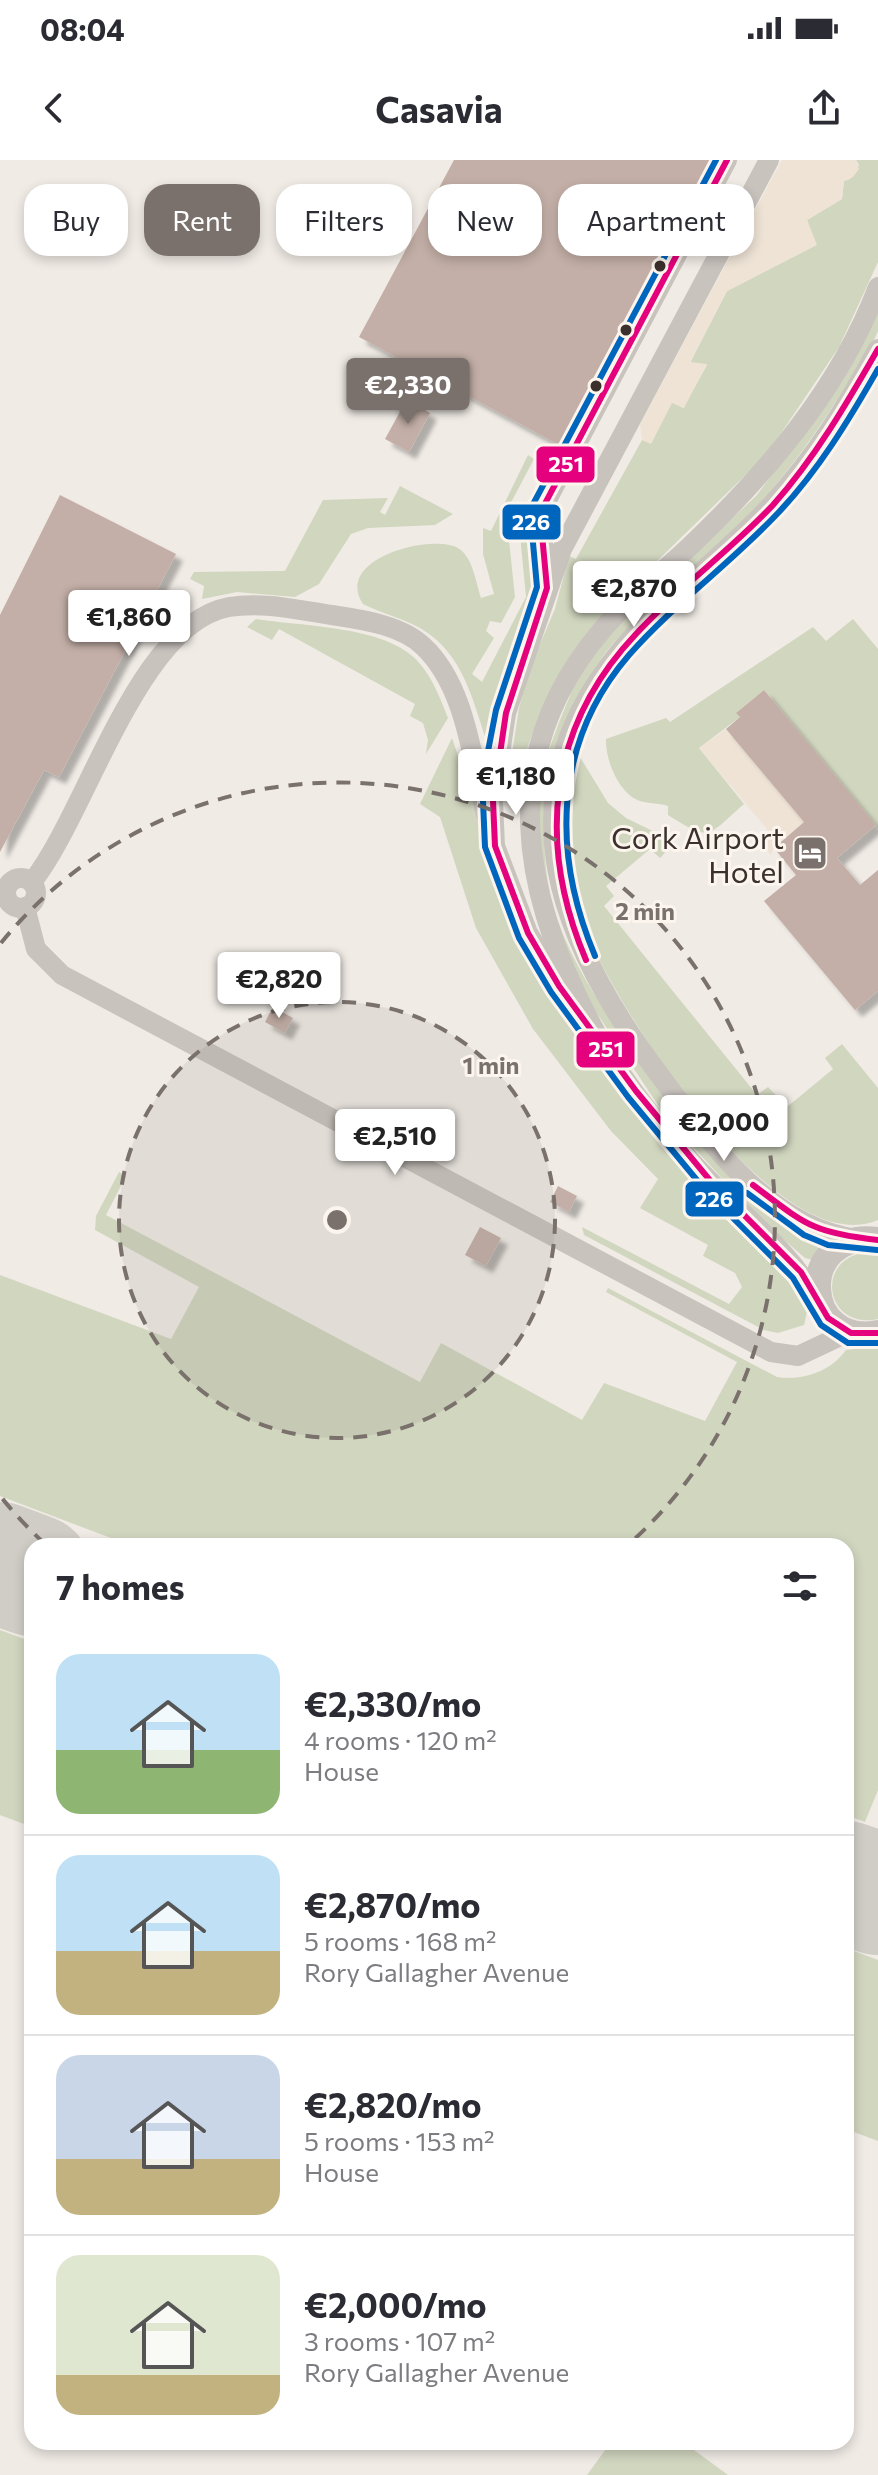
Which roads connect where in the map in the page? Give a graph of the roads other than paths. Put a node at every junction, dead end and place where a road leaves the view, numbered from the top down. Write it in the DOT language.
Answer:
graph roads {
  1 [pos="727,160"];
  2 [pos="769,160"];
  3 [pos="878,287"];
  4 [pos="878,349"];
  5 [pos="547,588"];
  6 [pos="495,846"];
  7 [pos="597,1034"];
  8 [pos="867,1240"];
  9 [pos="833,1320"];
  10 [pos="878,1333"];
  1 -- 5 [label="street"];
  2 -- 5 [label="street"];
  3 -- 7 [label="street"];
  4 -- 8 [label="street"];
  5 -- 6 [label="street"];
  6 -- 7 [label="street"];
  6 -- 9 [label="street"];
  7 -- 9 [label="street"];
  8 -- 9 [label="street"];
  9 -- 10 [label="street"];
}
